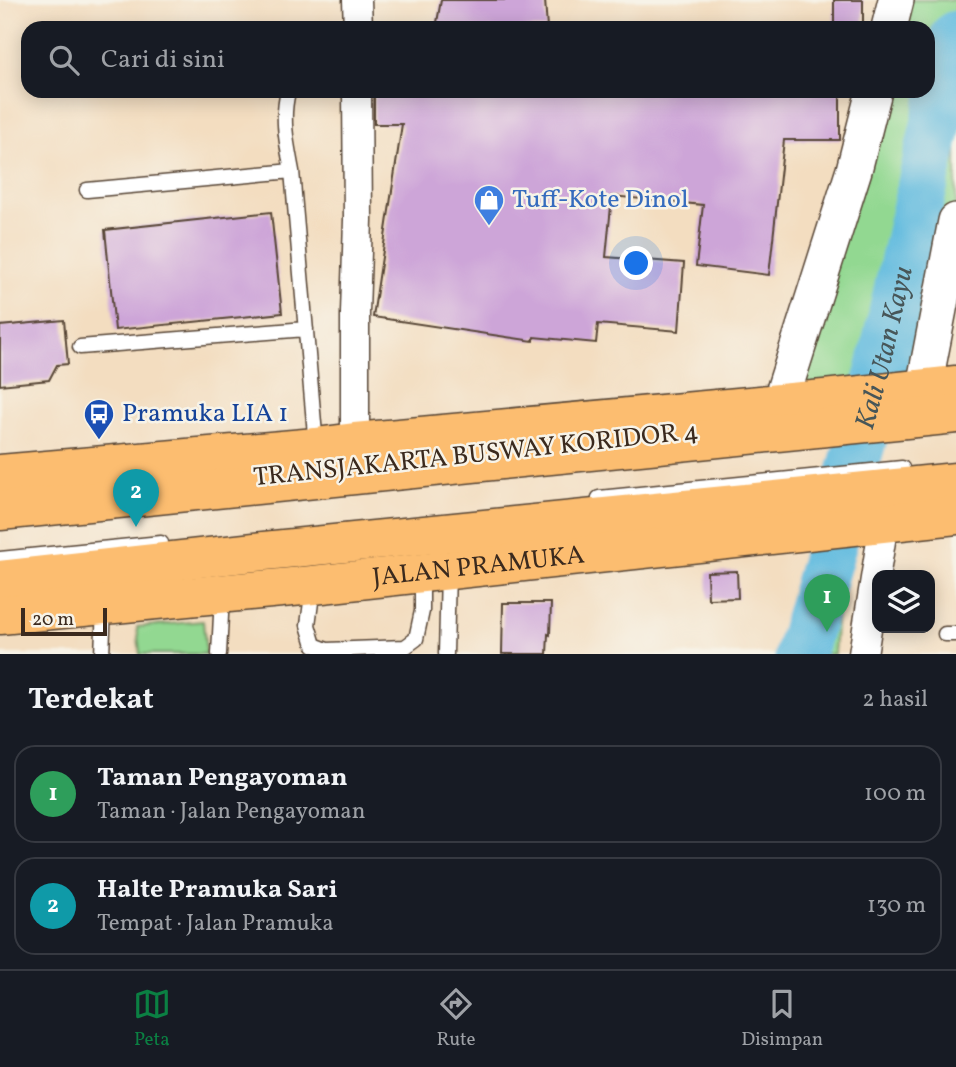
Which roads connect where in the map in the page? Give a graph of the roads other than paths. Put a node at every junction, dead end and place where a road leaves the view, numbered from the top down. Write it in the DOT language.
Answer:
graph roads {
  1 [pos="357,0"];
  2 [pos="896,0"];
  3 [pos="358,21"];
  4 [pos="891,21"];
  5 [pos="286,98"];
  6 [pos="357,98"];
  7 [pos="872,98"];
  8 [pos="292,171"];
  9 [pos="87,190"];
  10 [pos="956,221"];
  11 [pos="306,329"];
  12 [pos="80,347"];
  13 [pos="925,395"];
  14 [pos="780,403"];
  15 [pos="853,409"];
  16 [pos="686,410"];
  17 [pos="956,414"];
  18 [pos="355,442"];
  19 [pos="658,445"];
  20 [pos="316,447"];
  21 [pos="913,467"];
  22 [pos="0,474"];
  23 [pos="956,482"];
  24 [pos="584,500"];
  25 [pos="868,502"];
  26 [pos="0,511"];
  27 [pos="811,513"];
  28 [pos="956,515"];
  29 [pos="175,542"];
  30 [pos="0,559"];
  31 [pos="435,571"];
  32 [pos="0,580"];
  33 [pos="313,585"];
  34 [pos="52,593"];
  35 [pos="222,594"];
  36 [pos="104,606"];
  37 [pos="0,615"];
  38 [pos="102,654"];
  39 [pos="219,654"];
  40 [pos="446,654"];
  41 [pos="863,654"];
  1 -- 3 [label="street"];
  2 -- 4 [label="street"];
  5 -- 8 [label="lane"];
  6 -- 18 [label="street"];
  7 -- 14 [label="street"];
  8 -- 9 [label="lane"];
  8 -- 11 [label="lane"];
  10 -- 13 [label="street"];
  11 -- 12 [label="lane"];
  11 -- 20 [label="lane"];
  13 -- 15 [label="main road"];
  13 -- 17 [label="main road"];
  14 -- 15 [label="main road"];
  14 -- 16 [label="main road"];
  15 -- 19 [label="main road"];
  16 -- 18 [label="main road"];
  16 -- 19 [label="main road"];
  18 -- 20 [label="main road"];
  19 -- 26 [label="main road"];
  20 -- 22 [label="main road"];
  21 -- 25 [label="lane"];
  23 -- 25 [label="main road, JALAN PRAMUKA"];
  24 -- 25 [label="lane"];
  25 -- 27 [label="main road, JALAN PRAMUKA"];
  25 -- 28 [label="main road, JALAN PRAMUKA"];
  25 -- 41 [label="street"];
  27 -- 31 [label="main road, JALAN PRAMUKA"];
  27 -- 34 [label="main road, JALAN PRAMUKA"];
  29 -- 30 [label="lane"];
  31 -- 33 [label="main road, JALAN PRAMUKA"];
  31 -- 33 [label="lane"];
  31 -- 40 [label="lane"];
  32 -- 34 [label="main road, JALAN PRAMUKA"];
  33 -- 35 [label="main road, JALAN PRAMUKA"];
  34 -- 36 [label="main road, JALAN PRAMUKA"];
  34 -- 37 [label="main road, JALAN PRAMUKA"];
  35 -- 36 [label="main road, JALAN PRAMUKA"];
  35 -- 39 [label="lane"];
  36 -- 38 [label="lane"];
}
